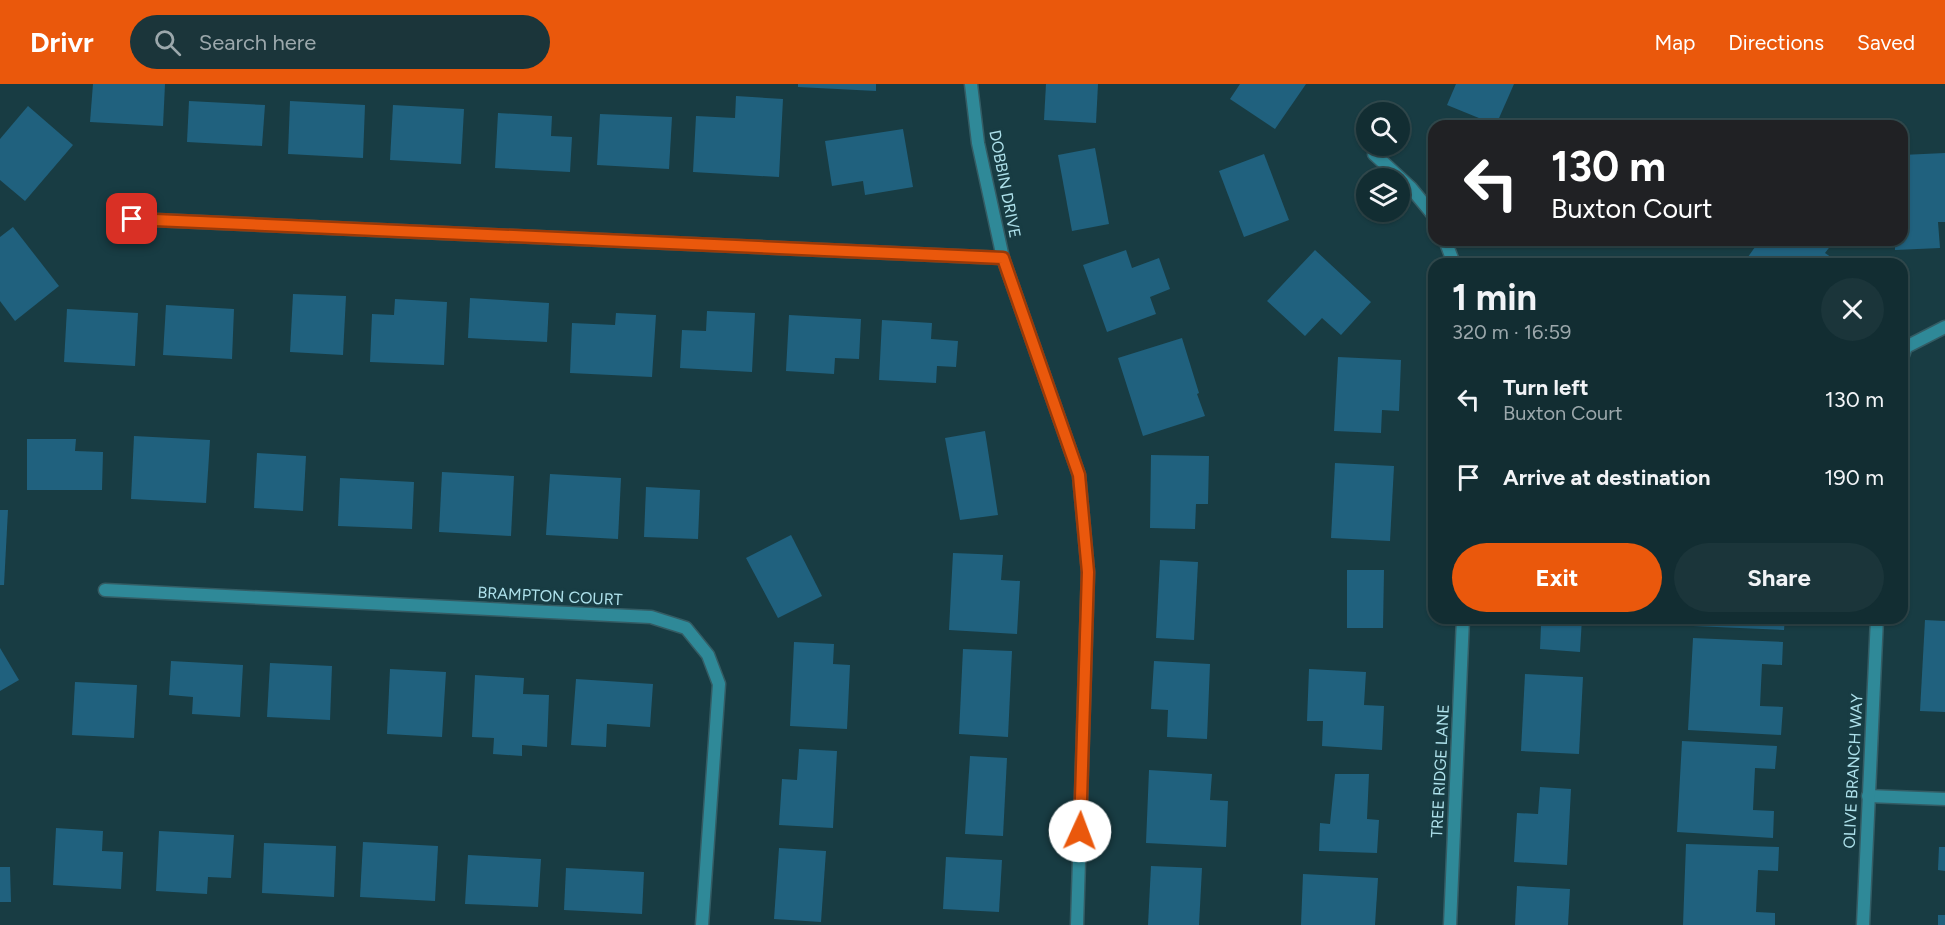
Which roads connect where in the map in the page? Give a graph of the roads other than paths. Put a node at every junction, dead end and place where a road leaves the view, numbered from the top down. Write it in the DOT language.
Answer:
graph roads {
  1 [pos="972,84"];
  2 [pos="1376,156"];
  3 [pos="1428,209"];
  4 [pos="132,219"];
  5 [pos="1003,258"];
  6 [pos="1945,327"];
  7 [pos="1908,346"];
  8 [pos="105,590"];
  9 [pos="1463,624"];
  10 [pos="1877,624"];
  11 [pos="1868,796"];
  12 [pos="1945,799"];
  13 [pos="702,925"];
  14 [pos="1077,925"];
  15 [pos="1450,925"];
  16 [pos="1863,925"];
  1 -- 5 [label="street, DOBBIN DRIVE"];
  2 -- 3 [label="street"];
  4 -- 5 [label="street"];
  5 -- 14 [label="street, DOBBIN DRIVE"];
  6 -- 7 [label="street"];
  8 -- 13 [label="street, BRAMPTON COURT"];
  9 -- 15 [label="street, TREE RIDGE LANE"];
  10 -- 11 [label="street, OLIVE BRANCH WAY"];
  11 -- 12 [label="street"];
  11 -- 16 [label="street, OLIVE BRANCH WAY"];
}
